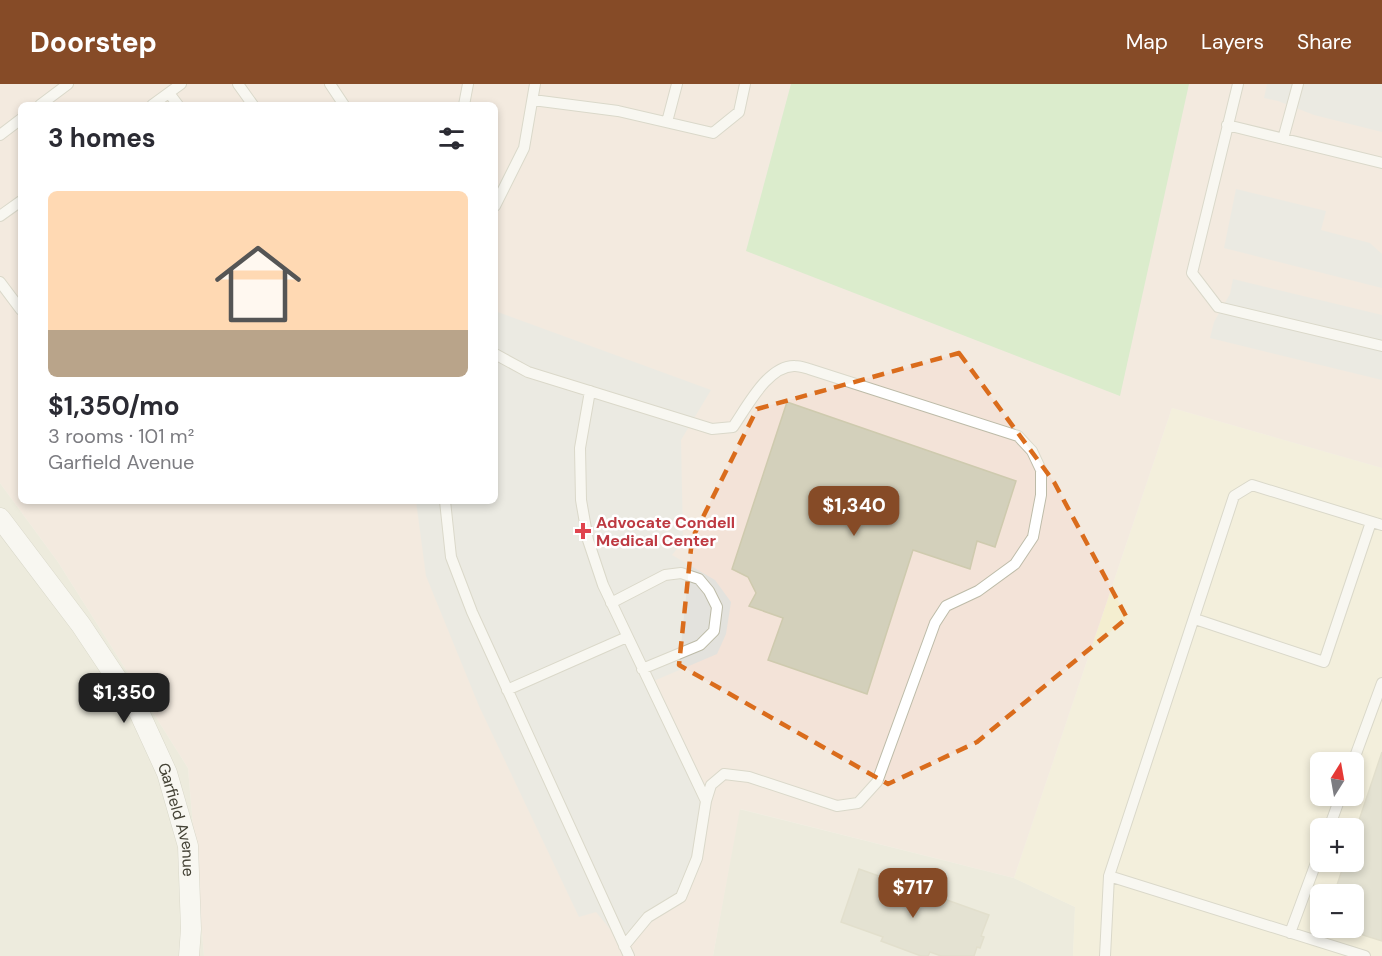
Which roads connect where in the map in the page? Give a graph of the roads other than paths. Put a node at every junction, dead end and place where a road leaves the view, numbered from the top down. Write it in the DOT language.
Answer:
graph roads {
  1 [pos="68,84"];
  2 [pos="181,84"];
  3 [pos="238,84"];
  4 [pos="330,84"];
  5 [pos="468,84"];
  6 [pos="535,84"];
  7 [pos="677,84"];
  8 [pos="745,84"];
  9 [pos="1238,84"];
  10 [pos="1298,84"];
  11 [pos="169,93"];
  12 [pos="533,100"];
  13 [pos="44,102"];
  14 [pos="156,102"];
  15 [pos="176,102"];
  16 [pos="251,102"];
  17 [pos="342,102"];
  18 [pos="465,102"];
  19 [pos="18,121"];
  20 [pos="667,122"];
  21 [pos="1227,125"];
  22 [pos="0,135"];
  23 [pos="1283,139"];
  24 [pos="1382,163"];
  25 [pos="498,200"];
  26 [pos="18,205"];
  27 [pos="0,216"];
  28 [pos="0,282"];
  29 [pos="18,306"];
  30 [pos="1382,346"];
  31 [pos="498,356"];
  32 [pos="590,391"];
  33 [pos="445,504"];
  34 [pos="0,518"];
  35 [pos="1371,522"];
  36 [pos="1382,525"];
  37 [pos="611,603"];
  38 [pos="1195,619"];
  39 [pos="627,637"];
  40 [pos="642,669"];
  41 [pos="1381,688"];
  42 [pos="507,690"];
  43 [pos="1357,752"];
  44 [pos="706,801"];
  45 [pos="1313,872"];
  46 [pos="1109,876"];
  47 [pos="1290,933"];
  48 [pos="626,951"];
  49 [pos="189,956"];
  50 [pos="1105,956"];
  51 [pos="1365,956"];
  1 -- 13 [label="lane"];
  2 -- 11 [label="lane"];
  3 -- 16 [label="lane"];
  4 -- 17 [label="lane"];
  5 -- 18 [label="lane"];
  6 -- 12 [label="lane"];
  7 -- 20 [label="lane"];
  8 -- 20 [label="lane"];
  9 -- 21 [label="lane"];
  10 -- 23 [label="lane"];
  11 -- 14 [label="lane"];
  11 -- 15 [label="lane"];
  12 -- 20 [label="lane"];
  12 -- 25 [label="lane"];
  19 -- 22 [label="lane"];
  21 -- 23 [label="lane"];
  21 -- 30 [label="lane"];
  23 -- 24 [label="lane"];
  26 -- 27 [label="lane"];
  28 -- 29 [label="lane"];
  31 -- 32 [label="lane"];
  32 -- 37 [label="lane"];
  32 -- 44 [label="lane"];
  33 -- 42 [label="lane"];
  34 -- 49 [label="street, Garfield Avenue"];
  35 -- 36 [label="lane"];
  35 -- 38 [label="lane"];
  35 -- 38 [label="lane"];
  37 -- 39 [label="lane"];
  37 -- 40 [label="lane"];
  38 -- 46 [label="lane"];
  39 -- 40 [label="lane"];
  39 -- 42 [label="lane"];
  40 -- 44 [label="lane"];
  41 -- 43 [label="lane"];
  42 -- 48 [label="lane"];
  44 -- 48 [label="lane"];
  45 -- 47 [label="lane"];
  46 -- 47 [label="lane"];
  46 -- 50 [label="lane"];
  47 -- 51 [label="lane"];
}
